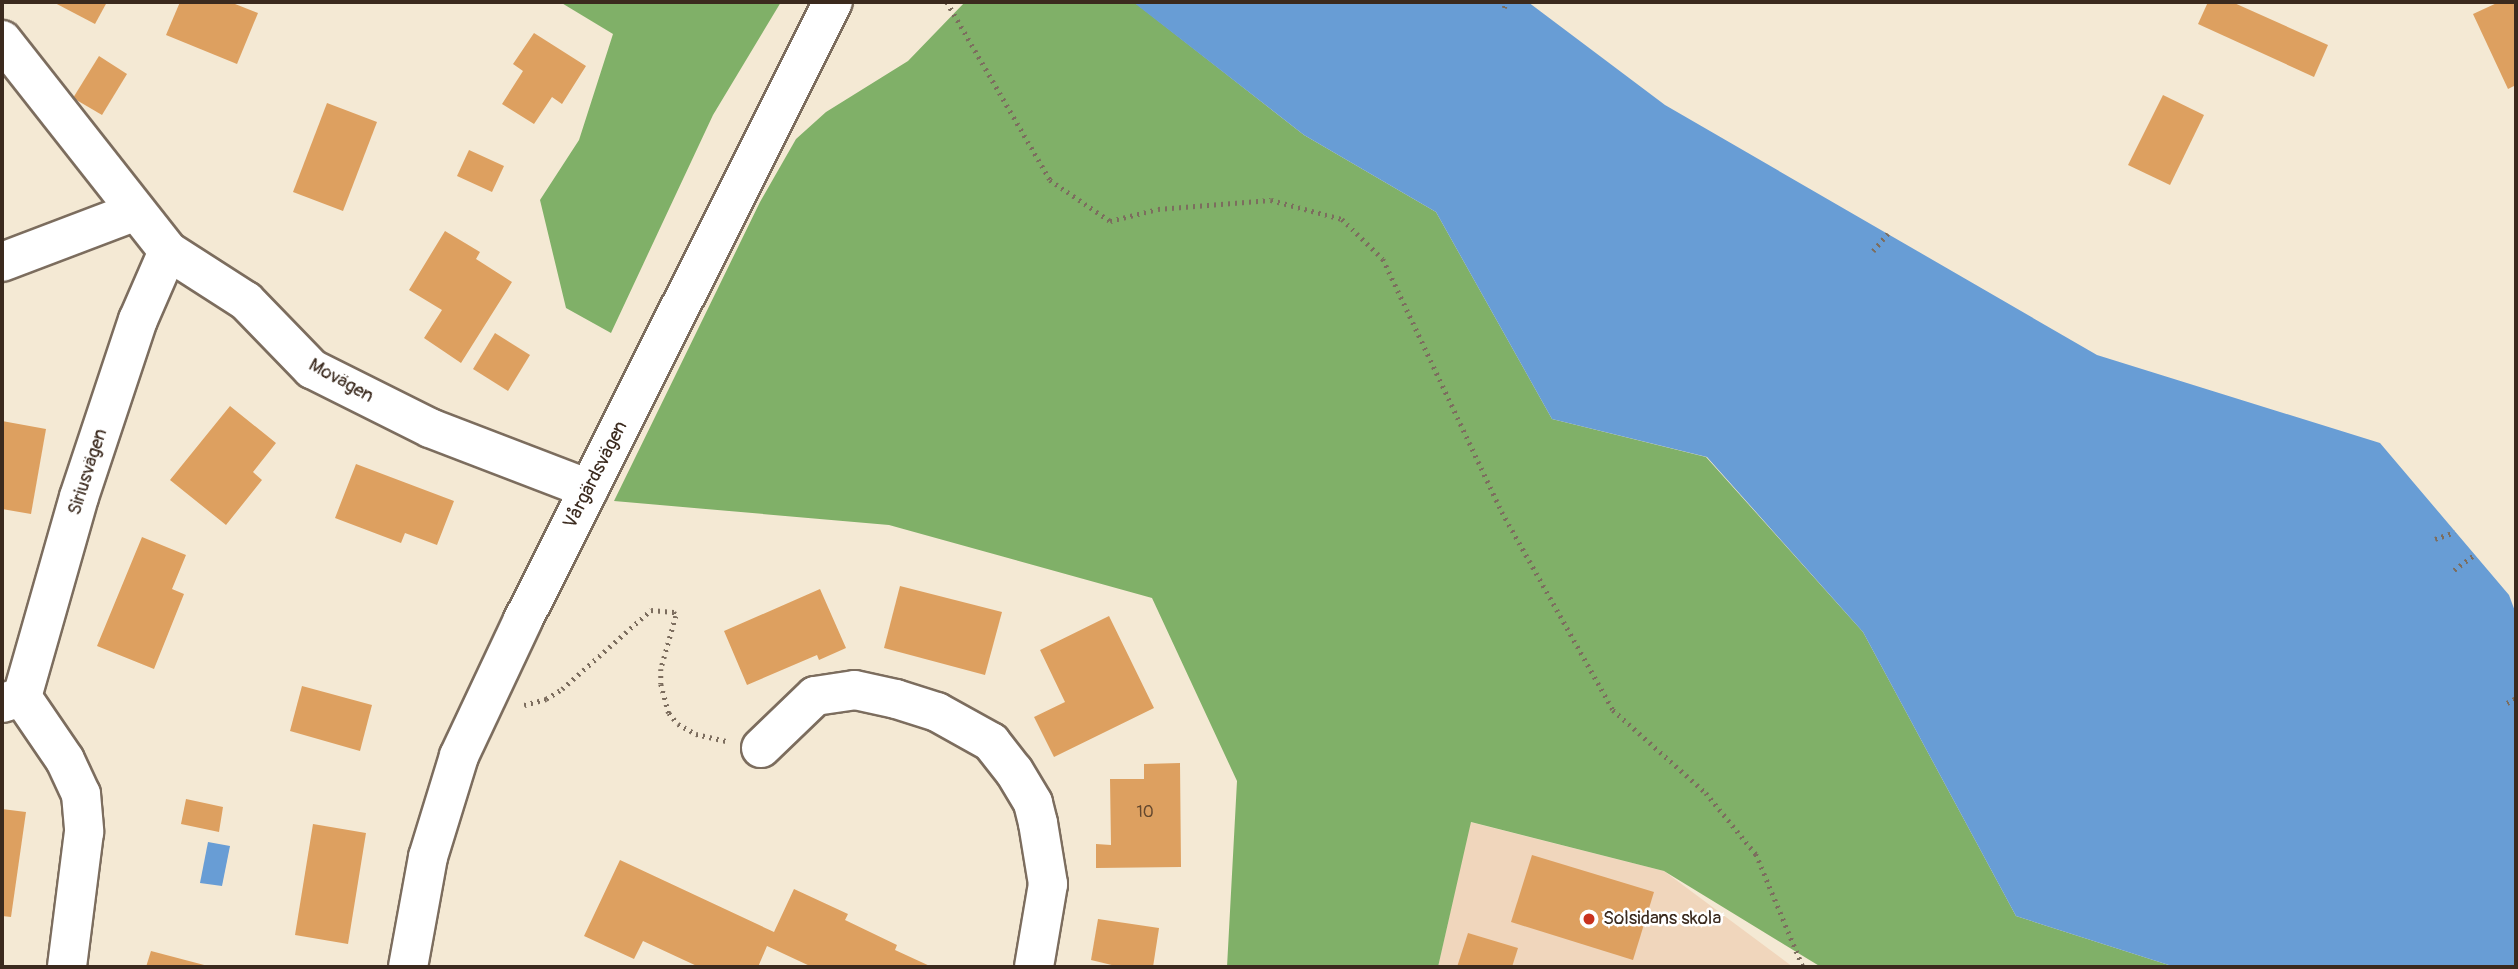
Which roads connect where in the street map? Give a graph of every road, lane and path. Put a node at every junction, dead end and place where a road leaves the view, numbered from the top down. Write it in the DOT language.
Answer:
graph roads {
  1 [pos="833,2"];
  2 [pos="947,2"];
  3 [pos="2,40"];
  4 [pos="136,211"];
  5 [pos="1888,233"];
  6 [pos="168,251"];
  7 [pos="1873,251"];
  8 [pos="2,262"];
  9 [pos="589,489"];
  10 [pos="2455,532"];
  11 [pos="2435,539"];
  12 [pos="2474,555"];
  13 [pos="2454,570"];
  14 [pos="2516,698"];
  15 [pos="12,700"];
  16 [pos="2507,703"];
  17 [pos="519,706"];
  18 [pos="761,748"];
  19 [pos="67,967"];
  20 [pos="408,967"];
  21 [pos="1034,967"];
  22 [pos="1803,967"];
  1 -- 9 [label="street, Vårgärdsvägen"];
  2 -- 22 [label="path"];
  3 -- 4 [label="street, Movägen"];
  4 -- 6 [label="street, Movägen"];
  4 -- 8 [label="street"];
  5 -- 7 [label="path"];
  6 -- 9 [label="street, Movägen"];
  6 -- 15 [label="street, Siriusvägen"];
  9 -- 20 [label="street, Vårgärdsvägen"];
  10 -- 11 [label="path"];
  12 -- 13 [label="path"];
  14 -- 16 [label="path"];
  15 -- 19 [label="street, Siriusvägen"];
  17 -- 18 [label="path"];
  18 -- 21 [label="street"];
}
